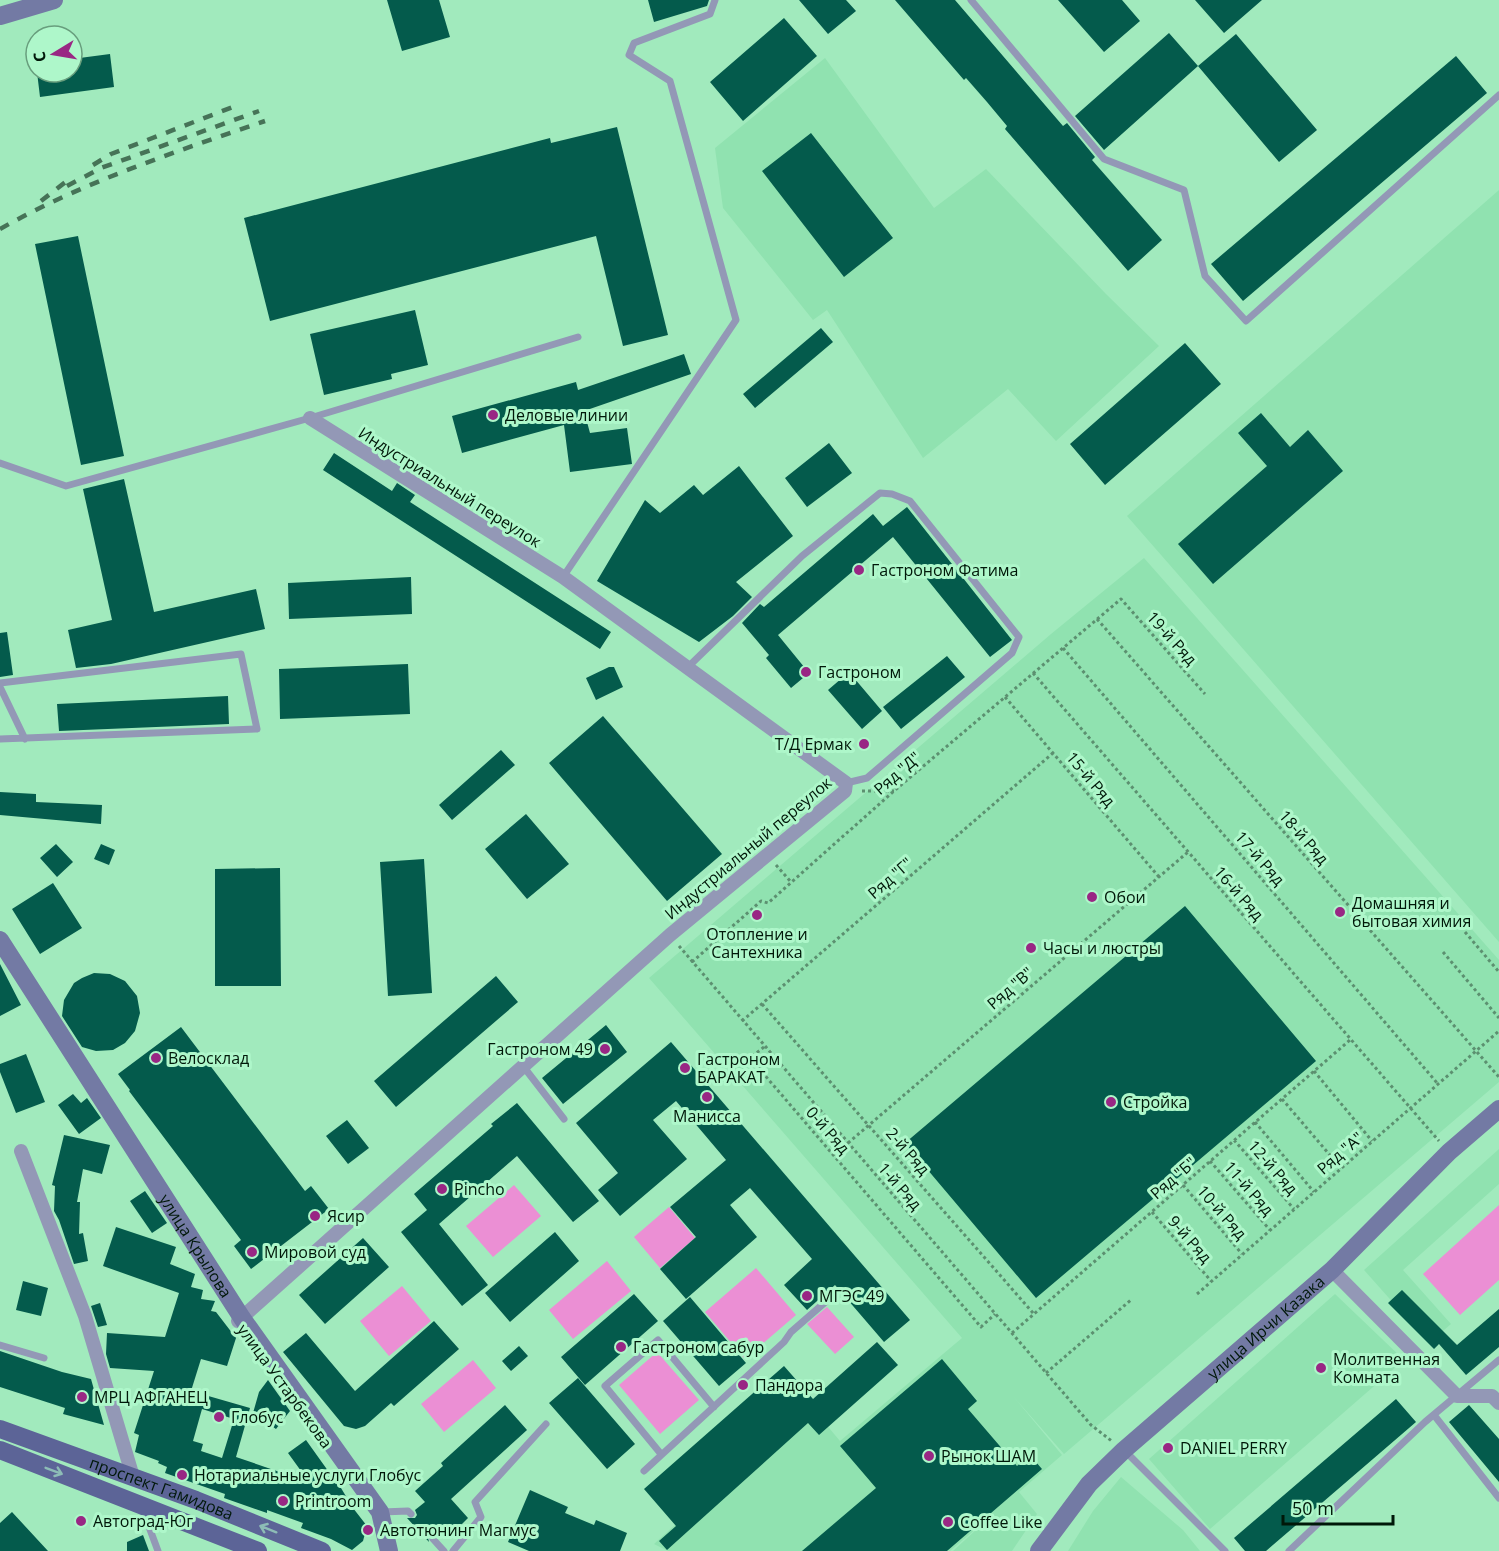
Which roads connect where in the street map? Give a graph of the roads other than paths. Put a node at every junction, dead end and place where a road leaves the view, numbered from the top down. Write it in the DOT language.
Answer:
graph roads {
  1 [pos="54,0"];
  2 [pos="715,0"];
  3 [pos="972,0"];
  4 [pos="0,16"];
  5 [pos="1499,95"];
  6 [pos="578,337"];
  7 [pos="310,418"];
  8 [pos="0,463"];
  9 [pos="563,577"];
  10 [pos="688,668"];
  11 [pos="0,685"];
  12 [pos="0,739"];
  13 [pos="25,739"];
  14 [pos="846,787"];
  15 [pos="0,939"];
  16 [pos="0,951"];
  17 [pos="523,1066"];
  18 [pos="1499,1109"];
  19 [pos="564,1119"];
  20 [pos="21,1151"];
  21 [pos="1332,1269"];
  22 [pos="830,1298"];
  23 [pos="240,1319"];
  24 [pos="0,1345"];
  25 [pos="44,1358"];
  26 [pos="1499,1360"];
  27 [pos="1457,1396"];
  28 [pos="1499,1403"];
  29 [pos="714,1407"];
  30 [pos="1434,1415"];
  31 [pos="546,1424"];
  32 [pos="0,1430"];
  33 [pos="0,1450"];
  34 [pos="1124,1450"];
  35 [pos="661,1454"];
  36 [pos="644,1471"];
  37 [pos="133,1477"];
  38 [pos="1499,1498"];
  39 [pos="141,1505"];
  40 [pos="378,1512"];
  41 [pos="411,1514"];
  42 [pos="433,1539"];
  43 [pos="158,1551"];
  44 [pos="258,1551"];
  45 [pos="322,1551"];
  46 [pos="388,1551"];
  47 [pos="444,1551"];
  48 [pos="453,1551"];
  49 [pos="1039,1551"];
  50 [pos="1225,1551"];
  51 [pos="1288,1551"];
  1 -- 4 [label="main road"];
  2 -- 9 [label="lane"];
  3 -- 5 [label="lane"];
  6 -- 7 [label="lane"];
  7 -- 8 [label="lane"];
  7 -- 9 [label="street, Индустриальный переулок"];
  9 -- 10 [label="street, Индустриальный переулок"];
  10 -- 14 [label="street, Индустриальный переулок"];
  10 -- 14 [label="lane"];
  11 -- 13 [label="lane"];
  11 -- 13 [label="lane"];
  12 -- 13 [label="lane"];
  14 -- 17 [label="street, Индустриальный переулок"];
  15 -- 23 [label="main road, улица Крылова"];
  16 -- 23 [label="main road, улица Устарбекова"];
  17 -- 19 [label="lane"];
  17 -- 23 [label="street, Индустриальный переулок"];
  18 -- 21 [label="main road, улица Ирчи Казака"];
  20 -- 37 [label="street"];
  21 -- 27 [label="street"];
  21 -- 34 [label="main road, улица Ирчи Казака"];
  22 -- 29 [label="lane"];
  23 -- 40 [label="main road, улица Крылова"];
  24 -- 25 [label="lane"];
  26 -- 27 [label="lane"];
  27 -- 28 [label="street"];
  27 -- 30 [label="lane"];
  29 -- 35 [label="lane"];
  29 -- 35 [label="lane"];
  30 -- 38 [label="lane"];
  30 -- 51 [label="lane"];
  31 -- 48 [label="lane"];
  32 -- 37 [label="main road, проспект Гамидова"];
  33 -- 39 [label="main road, проспект Гамидова, one-way"];
  34 -- 49 [label="main road, улица Ирчи Казака"];
  34 -- 50 [label="lane"];
  35 -- 36 [label="lane"];
  45 -- 37 [label="main road, проспект Гамидова, one-way"];
  39 -- 43 [label="lane"];
  39 -- 44 [label="main road, проспект Гамидова"];
  40 -- 41 [label="lane"];
  40 -- 46 [label="main road, улица Крылова"];
  42 -- 47 [label="lane"];
}
